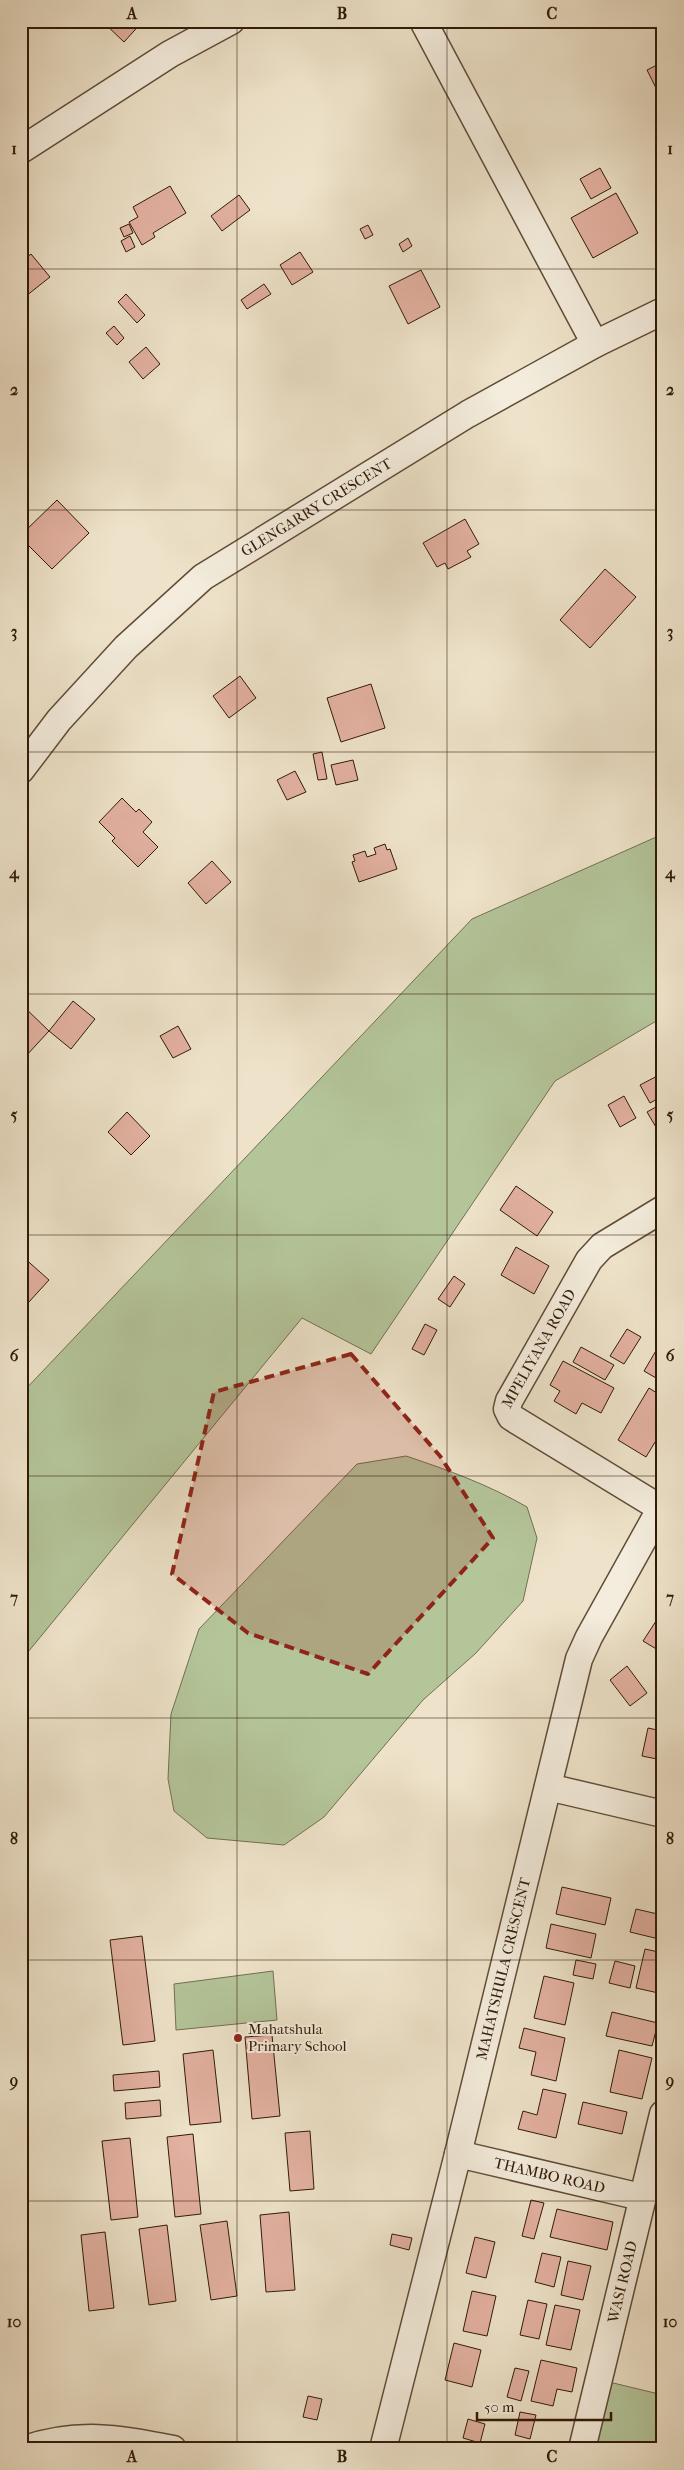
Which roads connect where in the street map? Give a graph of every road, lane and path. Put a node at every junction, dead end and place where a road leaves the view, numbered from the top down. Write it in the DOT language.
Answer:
graph roads {
  1 [pos="231,21"];
  2 [pos="423,21"];
  3 [pos="21,150"];
  4 [pos="663,311"];
  5 [pos="595,344"];
  6 [pos="21,770"];
  7 [pos="663,1209"];
  8 [pos="661,1506"];
  9 [pos="548,1787"];
  10 [pos="663,1814"];
  11 [pos="663,2114"];
  12 [pos="458,2154"];
  13 [pos="641,2197"];
  14 [pos="25,2449"];
  15 [pos="173,2449"];
  16 [pos="383,2449"];
  17 [pos="582,2449"];
  1 -- 3 [label="street"];
  2 -- 5 [label="street"];
  4 -- 5 [label="street, GLENGARRY CRESCENT"];
  5 -- 6 [label="street, GLENGARRY CRESCENT"];
  7 -- 8 [label="street, MPELIYANA ROAD"];
  8 -- 9 [label="street, MAHATSHULA CRESCENT"];
  9 -- 10 [label="street"];
  9 -- 12 [label="street, MAHATSHULA CRESCENT"];
  11 -- 13 [label="street, WASI ROAD"];
  12 -- 13 [label="street, THAMBO ROAD"];
  12 -- 16 [label="street, MAHATSHULA CRESCENT"];
  13 -- 17 [label="street, WASI ROAD"];
  14 -- 15 [label="street"];
}
